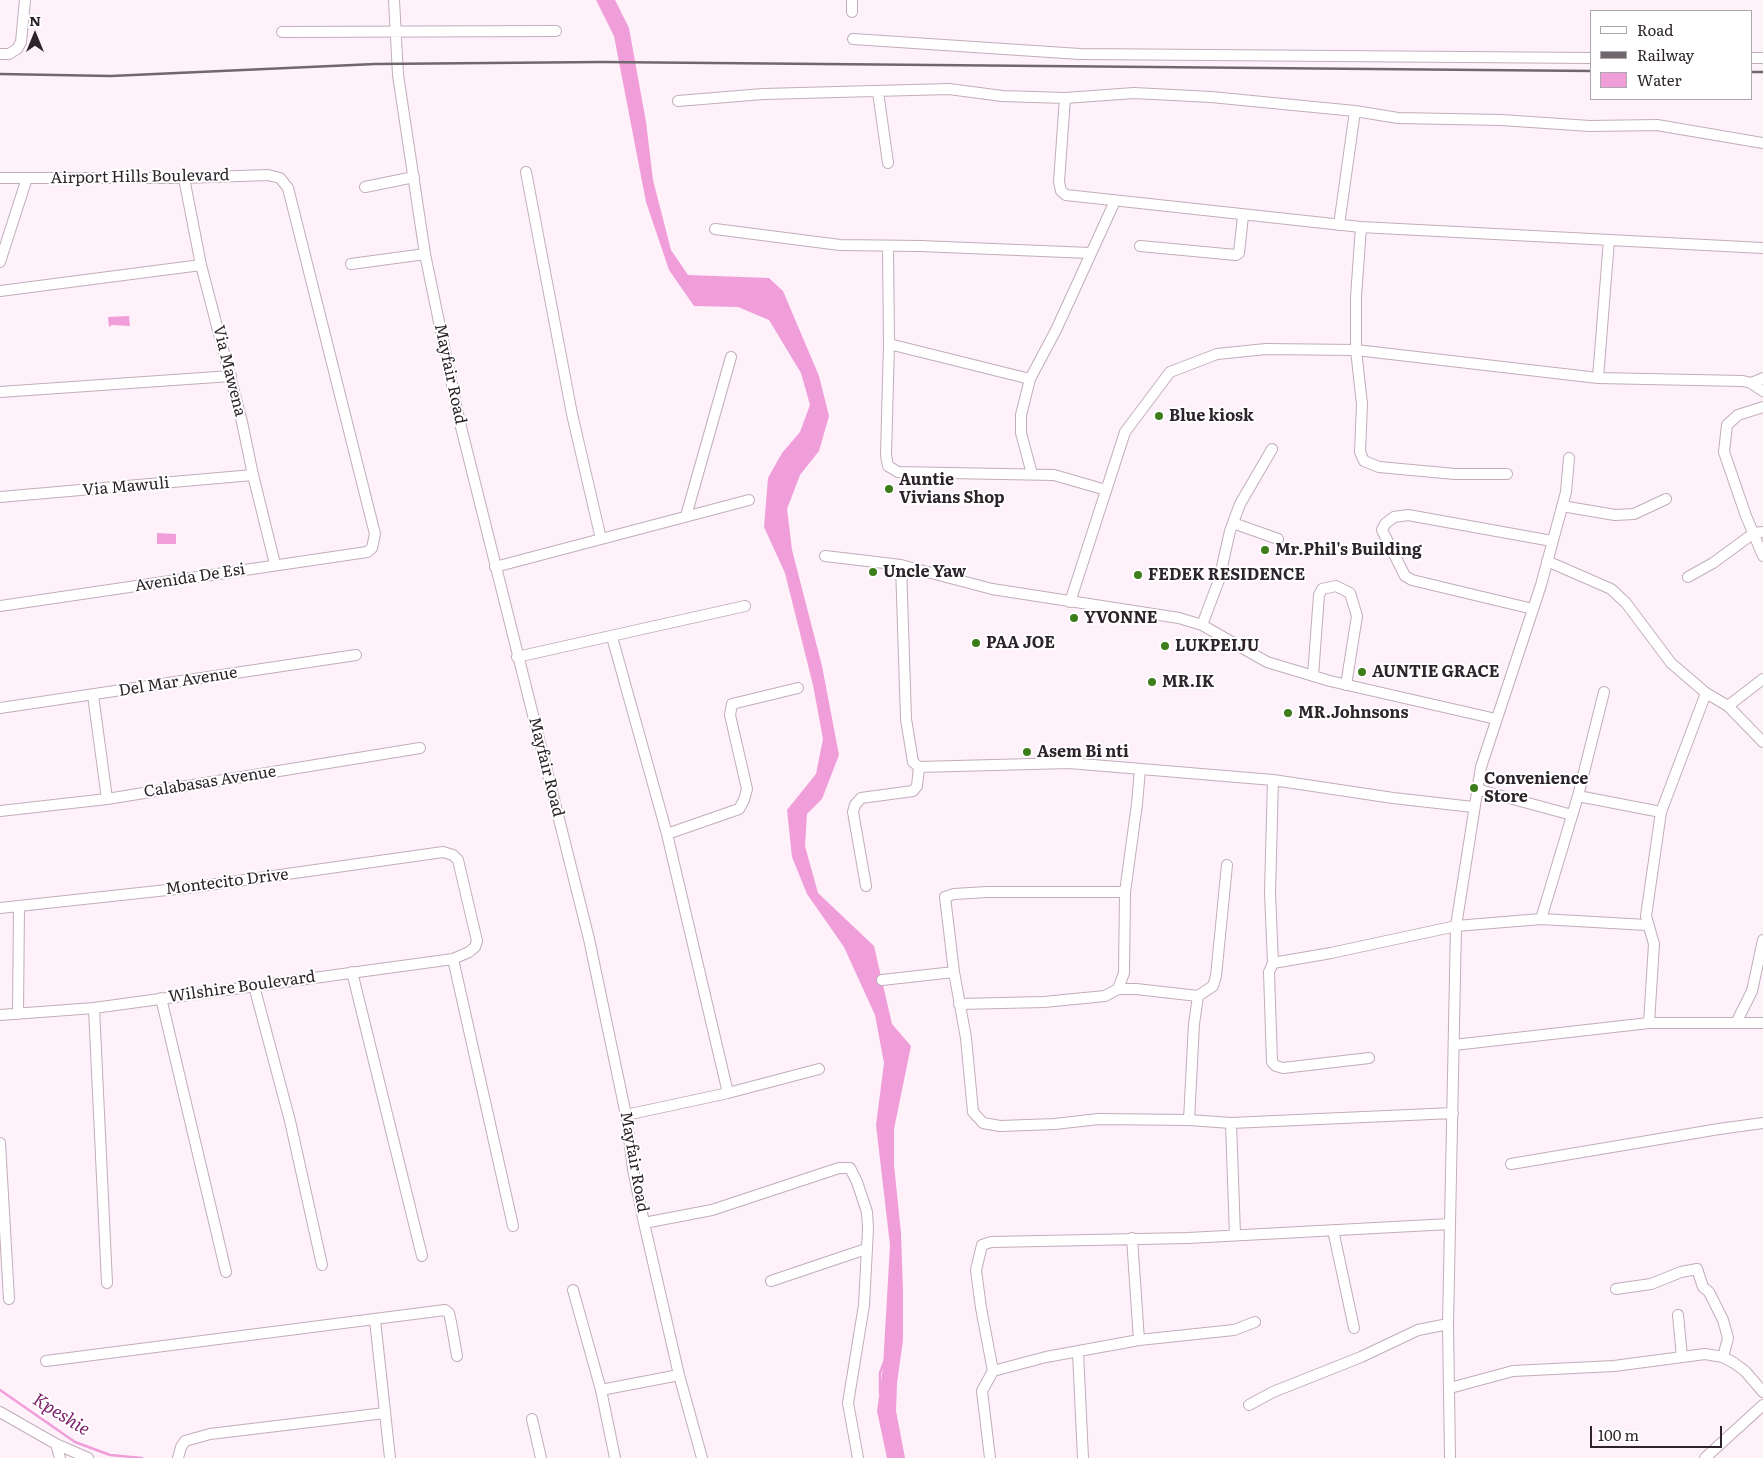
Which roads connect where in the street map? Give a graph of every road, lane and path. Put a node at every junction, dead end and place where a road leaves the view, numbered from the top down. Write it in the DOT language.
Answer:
graph roads {
  1 [pos="26,0"];
  2 [pos="394,0"];
  3 [pos="852,0"];
  4 [pos="852,12"];
  5 [pos="556,31"];
  6 [pos="282,32"];
  7 [pos="395,32"];
  8 [pos="853,39"];
  9 [pos="0,54"];
  10 [pos="1590,58"];
  11 [pos="878,92"];
  12 [pos="1065,98"];
  13 [pos="678,101"];
  14 [pos="1355,111"];
  15 [pos="1763,143"];
  16 [pos="888,163"];
  17 [pos="526,172"];
  18 [pos="414,177"];
  19 [pos="0,178"];
  20 [pos="27,178"];
  21 [pos="184,178"];
  22 [pos="364,187"];
  23 [pos="1115,201"];
  24 [pos="1243,216"];
  25 [pos="1339,225"];
  26 [pos="1361,228"];
  27 [pos="715,229"];
  28 [pos="1609,240"];
  29 [pos="1140,246"];
  30 [pos="888,247"];
  31 [pos="1763,248"];
  32 [pos="426,254"];
  33 [pos="1090,254"];
  34 [pos="0,262"];
  35 [pos="351,264"];
  36 [pos="201,265"];
  37 [pos="0,291"];
  38 [pos="889,344"];
  39 [pos="1356,350"];
  40 [pos="731,357"];
  41 [pos="231,376"];
  42 [pos="1598,378"];
  43 [pos="1763,378"];
  44 [pos="1030,379"];
  45 [pos="1751,383"];
  46 [pos="1763,391"];
  47 [pos="0,392"];
  48 [pos="1763,407"];
  49 [pos="1272,449"];
  50 [pos="1569,458"];
  51 [pos="1032,474"];
  52 [pos="1507,474"];
  53 [pos="253,475"];
  54 [pos="1106,490"];
  55 [pos="0,497"];
  56 [pos="1666,499"];
  57 [pos="749,500"];
  58 [pos="1562,506"];
  59 [pos="686,516"];
  60 [pos="1233,523"];
  61 [pos="1759,533"];
  62 [pos="601,540"];
  63 [pos="1278,540"];
  64 [pos="1552,541"];
  65 [pos="374,542"];
  66 [pos="825,556"];
  67 [pos="1763,556"];
  68 [pos="1547,561"];
  69 [pos="275,564"];
  70 [pos="901,565"];
  71 [pos="495,567"];
  72 [pos="1688,577"];
  73 [pos="1070,602"];
  74 [pos="0,606"];
  75 [pos="745,606"];
  76 [pos="1533,609"];
  77 [pos="1202,625"];
  78 [pos="612,637"];
  79 [pos="356,655"];
  80 [pos="517,657"];
  81 [pos="1313,676"];
  82 [pos="1763,679"];
  83 [pos="1346,685"];
  84 [pos="798,688"];
  85 [pos="1604,692"];
  86 [pos="1706,693"];
  87 [pos="93,695"];
  88 [pos="1728,706"];
  89 [pos="0,708"];
  90 [pos="1496,719"];
  91 [pos="1763,742"];
  92 [pos="420,748"];
  93 [pos="919,767"];
  94 [pos="1140,769"];
  95 [pos="1273,780"];
  96 [pos="1476,789"];
  97 [pos="1578,796"];
  98 [pos="107,799"];
  99 [pos="1473,807"];
  100 [pos="0,811"];
  101 [pos="1661,812"];
  102 [pos="1572,815"];
  103 [pos="667,834"];
  104 [pos="1227,866"];
  105 [pos="866,886"];
  106 [pos="1125,892"];
  107 [pos="19,906"];
  108 [pos="0,908"];
  109 [pos="1541,919"];
  110 [pos="1647,925"];
  111 [pos="1456,926"];
  112 [pos="1763,940"];
  113 [pos="477,941"];
  114 [pos="453,959"];
  115 [pos="1273,963"];
  116 [pos="352,972"];
  117 [pos="954,972"];
  118 [pos="1124,973"];
  119 [pos="882,980"];
  120 [pos="254,986"];
  121 [pos="1118,989"];
  122 [pos="1136,989"];
  123 [pos="1198,996"];
  124 [pos="161,998"];
  125 [pos="959,1004"];
  126 [pos="94,1008"];
  127 [pos="18,1014"];
  128 [pos="0,1015"];
  129 [pos="1737,1021"];
  130 [pos="1649,1023"];
  131 [pos="1763,1023"];
  132 [pos="1454,1045"];
  133 [pos="1368,1058"];
  134 [pos="819,1069"];
  135 [pos="728,1093"];
  136 [pos="1453,1113"];
  137 [pos="626,1115"];
  138 [pos="1190,1120"];
  139 [pos="1231,1123"];
  140 [pos="1763,1124"];
  141 [pos="0,1143"];
  142 [pos="1511,1164"];
  143 [pos="644,1223"];
  144 [pos="1450,1224"];
  145 [pos="513,1226"];
  146 [pos="1332,1230"];
  147 [pos="1235,1235"];
  148 [pos="1132,1238"];
  149 [pos="866,1249"];
  150 [pos="422,1256"];
  151 [pos="322,1264"];
  152 [pos="226,1272"];
  153 [pos="770,1280"];
  154 [pos="107,1283"];
  155 [pos="1616,1289"];
  156 [pos="573,1290"];
  157 [pos="9,1299"];
  158 [pos="1678,1315"];
  159 [pos="375,1320"];
  160 [pos="1254,1322"];
  161 [pos="1448,1324"];
  162 [pos="1354,1328"];
  163 [pos="1139,1340"];
  164 [pos="1078,1352"];
  165 [pos="457,1356"];
  166 [pos="1682,1357"];
  167 [pos="1723,1357"];
  168 [pos="46,1361"];
  169 [pos="993,1371"];
  170 [pos="679,1375"];
  171 [pos="1450,1388"];
  172 [pos="601,1390"];
  173 [pos="1763,1392"];
  174 [pos="1763,1404"];
  175 [pos="1249,1405"];
  176 [pos="0,1412"];
  177 [pos="385,1413"];
  178 [pos="532,1419"];
  179 [pos="56,1444"];
  180 [pos="178,1457"];
  181 [pos="60,1458"];
  182 [pos="88,1458"];
  183 [pos="390,1458"];
  184 [pos="541,1458"];
  185 [pos="615,1458"];
  186 [pos="702,1458"];
  187 [pos="858,1458"];
  188 [pos="990,1458"];
  189 [pos="1083,1458"];
  190 [pos="1450,1458"];
  191 [pos="1705,1458"];
  1 -- 9 [label="street"];
  2 -- 7 [label="street, Mayfair Road"];
  3 -- 4 [label="street"];
  5 -- 7 [label="street"];
  6 -- 7 [label="street"];
  7 -- 18 [label="street, Mayfair Road"];
  8 -- 10 [label="street"];
  11 -- 12 [label="street"];
  11 -- 13 [label="street"];
  11 -- 16 [label="street"];
  12 -- 14 [label="street"];
  12 -- 23 [label="street"];
  14 -- 15 [label="street"];
  14 -- 25 [label="street"];
  17 -- 62 [label="street"];
  18 -- 22 [label="street"];
  18 -- 32 [label="street, Mayfair Road"];
  19 -- 20 [label="street, Airport Hills Boulevard"];
  20 -- 21 [label="street, Airport Hills Boulevard"];
  20 -- 34 [label="street"];
  21 -- 36 [label="street, Via Mawena"];
  21 -- 65 [label="street, Airport Hills Boulevard"];
  23 -- 24 [label="street"];
  23 -- 33 [label="street"];
  24 -- 25 [label="street"];
  24 -- 29 [label="street"];
  25 -- 26 [label="street"];
  26 -- 28 [label="street"];
  26 -- 39 [label="street"];
  27 -- 30 [label="street"];
  28 -- 31 [label="street"];
  28 -- 42 [label="street"];
  30 -- 33 [label="street"];
  30 -- 38 [label="street"];
  32 -- 35 [label="street"];
  32 -- 71 [label="street, Mayfair Road"];
  33 -- 44 [label="street"];
  36 -- 37 [label="street"];
  36 -- 41 [label="street, Via Mawena"];
  38 -- 44 [label="street"];
  38 -- 51 [label="street"];
  39 -- 42 [label="street"];
  39 -- 52 [label="street"];
  39 -- 54 [label="street"];
  40 -- 59 [label="street"];
  41 -- 47 [label="street"];
  41 -- 53 [label="street, Via Mawena"];
  42 -- 45 [label="street"];
  43 -- 45 [label="street"];
  44 -- 51 [label="street"];
  45 -- 46 [label="street"];
  48 -- 61 [label="street"];
  49 -- 60 [label="street"];
  50 -- 58 [label="street"];
  51 -- 54 [label="street"];
  53 -- 55 [label="street, Via Mawuli"];
  53 -- 69 [label="street, Via Mawena"];
  54 -- 73 [label="street"];
  56 -- 58 [label="street"];
  57 -- 59 [label="street"];
  58 -- 64 [label="street"];
  59 -- 62 [label="street"];
  60 -- 63 [label="street"];
  60 -- 77 [label="street"];
  61 -- 67 [label="street"];
  61 -- 72 [label="street"];
  62 -- 71 [label="street"];
  64 -- 68 [label="street"];
  64 -- 76 [label="street"];
  65 -- 69 [label="street, Avenida De Esi"];
  66 -- 70 [label="street"];
  68 -- 76 [label="street"];
  68 -- 86 [label="street"];
  69 -- 74 [label="street, Avenida De Esi"];
  70 -- 73 [label="street"];
  70 -- 93 [label="street"];
  71 -- 80 [label="street, Mayfair Road"];
  73 -- 77 [label="street"];
  75 -- 78 [label="street"];
  76 -- 90 [label="street"];
  77 -- 81 [label="street"];
  78 -- 80 [label="street"];
  78 -- 103 [label="street"];
  79 -- 87 [label="street, Del Mar Avenue"];
  80 -- 137 [label="street, Mayfair Road"];
  81 -- 83 [label="street"];
  81 -- 83 [label="street"];
  82 -- 88 [label="street"];
  83 -- 90 [label="street"];
  84 -- 103 [label="street"];
  85 -- 97 [label="street"];
  86 -- 88 [label="street"];
  86 -- 101 [label="street"];
  87 -- 89 [label="street, Del Mar Avenue"];
  87 -- 98 [label="street"];
  88 -- 91 [label="street"];
  90 -- 96 [label="street"];
  92 -- 98 [label="street, Calabasas Avenue"];
  93 -- 94 [label="street"];
  93 -- 105 [label="street"];
  94 -- 95 [label="street"];
  94 -- 106 [label="street"];
  95 -- 99 [label="street"];
  95 -- 115 [label="street"];
  96 -- 99 [label="street"];
  96 -- 102 [label="street"];
  97 -- 101 [label="street"];
  97 -- 102 [label="street"];
  98 -- 100 [label="street, Calabasas Avenue"];
  99 -- 111 [label="street"];
  101 -- 110 [label="street"];
  102 -- 109 [label="street"];
  103 -- 135 [label="street"];
  104 -- 123 [label="street"];
  106 -- 117 [label="street"];
  106 -- 118 [label="street"];
  107 -- 108 [label="street, Montecito Drive"];
  107 -- 113 [label="street, Montecito Drive"];
  107 -- 127 [label="street"];
  109 -- 110 [label="street"];
  109 -- 111 [label="street"];
  110 -- 130 [label="street"];
  111 -- 115 [label="street"];
  111 -- 132 [label="street"];
  112 -- 129 [label="street"];
  113 -- 114 [label="street, Wilshire Boulevard"];
  114 -- 116 [label="street, Wilshire Boulevard"];
  114 -- 145 [label="street"];
  115 -- 133 [label="street"];
  116 -- 120 [label="street, Wilshire Boulevard"];
  116 -- 150 [label="street"];
  117 -- 119 [label="street"];
  117 -- 125 [label="street"];
  118 -- 121 [label="street"];
  118 -- 122 [label="street"];
  120 -- 124 [label="street, Wilshire Boulevard"];
  120 -- 151 [label="street"];
  121 -- 122 [label="street"];
  121 -- 125 [label="street"];
  122 -- 123 [label="street"];
  123 -- 138 [label="street"];
  124 -- 126 [label="street, Wilshire Boulevard"];
  124 -- 152 [label="street"];
  125 -- 138 [label="street"];
  126 -- 127 [label="street, Wilshire Boulevard"];
  126 -- 154 [label="street"];
  127 -- 128 [label="street, Wilshire Boulevard"];
  129 -- 130 [label="street"];
  129 -- 131 [label="street"];
  130 -- 132 [label="street"];
  132 -- 136 [label="street"];
  134 -- 135 [label="street"];
  135 -- 137 [label="street"];
  136 -- 139 [label="street"];
  136 -- 144 [label="street"];
  137 -- 143 [label="street, Mayfair Road"];
  138 -- 139 [label="street"];
  139 -- 147 [label="street"];
  140 -- 142 [label="street"];
  141 -- 157 [label="street"];
  143 -- 149 [label="street"];
  143 -- 170 [label="street, Mayfair Road"];
  144 -- 146 [label="street"];
  144 -- 161 [label="street"];
  146 -- 147 [label="street"];
  146 -- 162 [label="street"];
  147 -- 148 [label="street"];
  148 -- 163 [label="street"];
  148 -- 169 [label="street"];
  149 -- 153 [label="street"];
  149 -- 187 [label="street"];
  155 -- 167 [label="street"];
  156 -- 172 [label="street"];
  158 -- 166 [label="street"];
  159 -- 165 [label="street"];
  159 -- 168 [label="street"];
  159 -- 177 [label="street"];
  160 -- 163 [label="street"];
  161 -- 171 [label="street"];
  161 -- 175 [label="street"];
  163 -- 164 [label="street"];
  164 -- 169 [label="street"];
  164 -- 189 [label="street"];
  166 -- 167 [label="street"];
  166 -- 171 [label="street"];
  167 -- 173 [label="street"];
  169 -- 188 [label="street"];
  170 -- 172 [label="street"];
  170 -- 186 [label="street, Mayfair Road"];
  171 -- 190 [label="street"];
  172 -- 185 [label="street"];
  174 -- 191 [label="street"];
  176 -- 179 [label="street"];
  177 -- 180 [label="street"];
  177 -- 183 [label="street"];
  178 -- 184 [label="street"];
  179 -- 181 [label="street"];
  179 -- 182 [label="street"];
}
